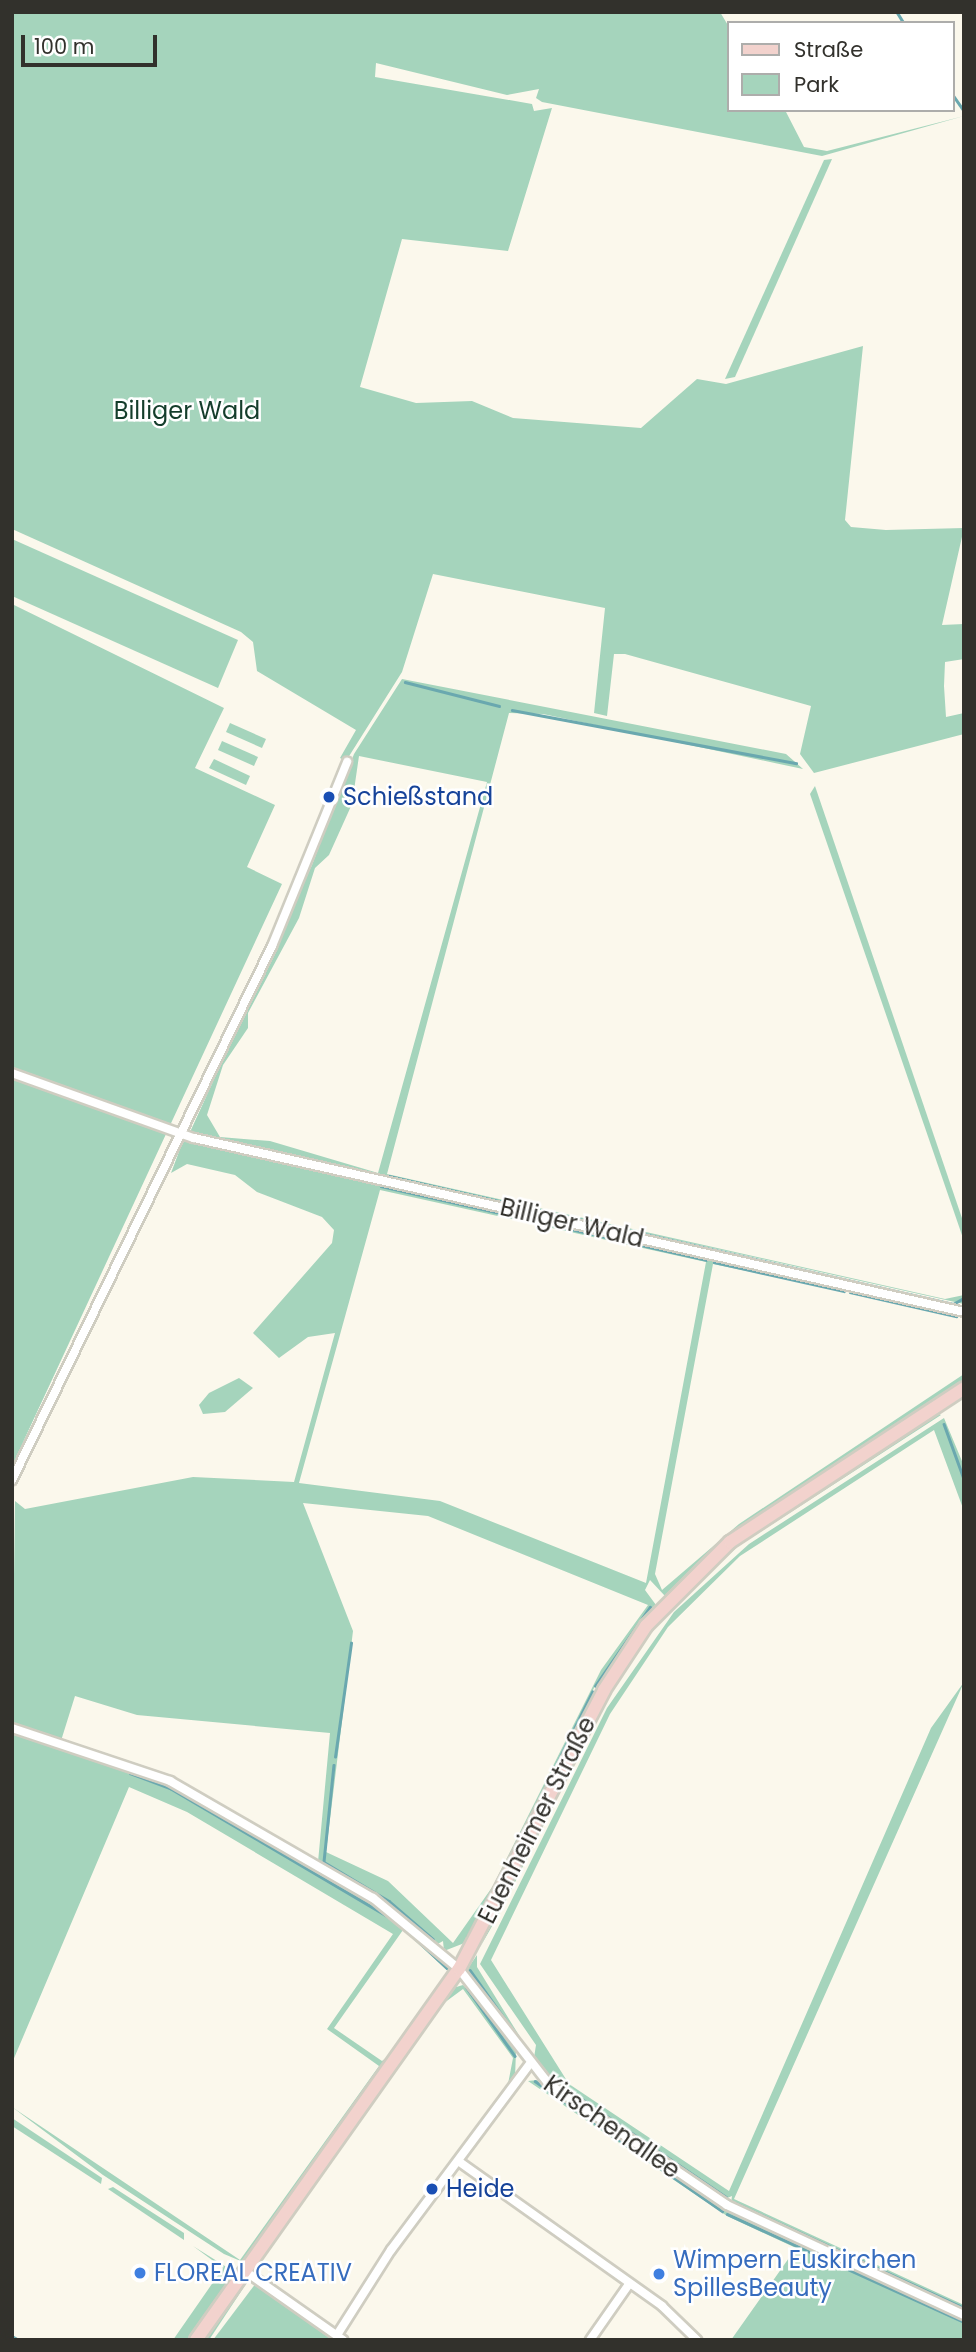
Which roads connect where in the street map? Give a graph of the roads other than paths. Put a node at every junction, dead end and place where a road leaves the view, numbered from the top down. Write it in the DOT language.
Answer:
graph roads {
  1 [pos="347,762"];
  2 [pos="12,1073"];
  3 [pos="181,1132"];
  4 [pos="964,1312"];
  5 [pos="964,1388"];
  6 [pos="12,1480"];
  7 [pos="12,1728"];
  8 [pos="459,1969"];
  9 [pos="529,2065"];
  10 [pos="461,2163"];
  11 [pos="245,2271"];
  12 [pos="629,2284"];
  13 [pos="964,2315"];
  14 [pos="340,2337"];
  15 [pos="196,2340"];
  16 [pos="590,2340"];
  17 [pos="697,2340"];
  1 -- 3 [label="street"];
  2 -- 3 [label="street, Billiger Wald"];
  3 -- 4 [label="street, Billiger Wald"];
  3 -- 6 [label="street"];
  5 -- 8 [label="main road, Euenheimer Straße"];
  7 -- 8 [label="street, Kirschenallee"];
  8 -- 9 [label="street, Kirschenallee"];
  8 -- 11 [label="main road, Euenheimer Straße"];
  9 -- 10 [label="street"];
  9 -- 13 [label="street, Kirschenallee"];
  10 -- 12 [label="street"];
  10 -- 14 [label="street"];
  11 -- 14 [label="street"];
  11 -- 15 [label="main road, Euenheimer Straße"];
  12 -- 16 [label="street"];
  12 -- 17 [label="street"];
}
